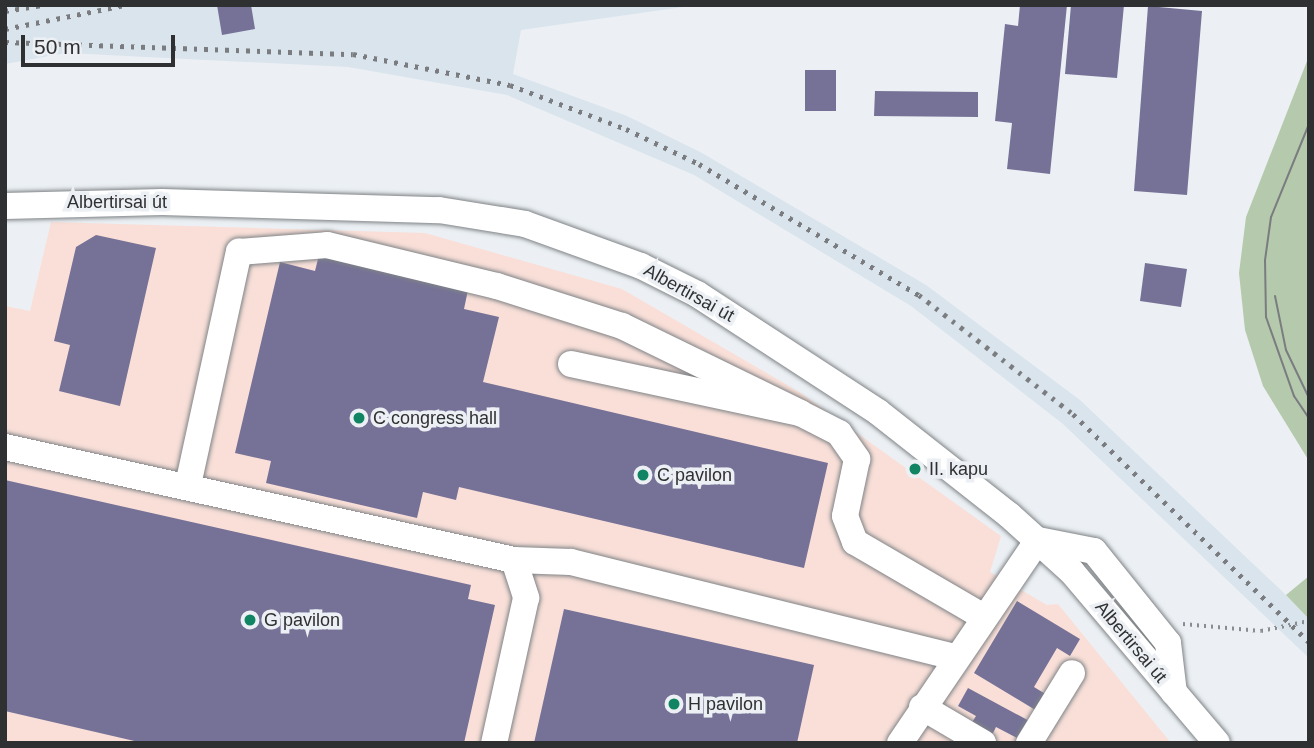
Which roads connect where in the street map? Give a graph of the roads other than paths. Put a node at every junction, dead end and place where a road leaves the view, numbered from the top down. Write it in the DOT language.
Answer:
graph roads {
  1 [pos="5,206"];
  2 [pos="571,364"];
  3 [pos="800,413"];
  4 [pos="5,447"];
  5 [pos="188,485"];
  6 [pos="1038,540"];
  7 [pos="514,560"];
  8 [pos="982,616"];
  9 [pos="954,657"];
  10 [pos="1072,673"];
  11 [pos="1174,693"];
  12 [pos="922,707"];
  13 [pos="494,743"];
  14 [pos="900,743"];
  15 [pos="983,743"];
  16 [pos="1029,743"];
  17 [pos="1217,743"];
  1 -- 6 [label="street, Albertirsai út"];
  2 -- 3 [label="street"];
  3 -- 5 [label="street"];
  3 -- 8 [label="street"];
  4 -- 5 [label="street"];
  5 -- 7 [label="street"];
  6 -- 8 [label="street"];
  6 -- 11 [label="street, Albertirsai út"];
  6 -- 11 [label="street"];
  7 -- 9 [label="street"];
  7 -- 13 [label="street"];
  8 -- 9 [label="street"];
  9 -- 12 [label="street"];
  10 -- 16 [label="street"];
  11 -- 17 [label="street, Albertirsai út"];
  12 -- 14 [label="street"];
  12 -- 15 [label="street"];
}
